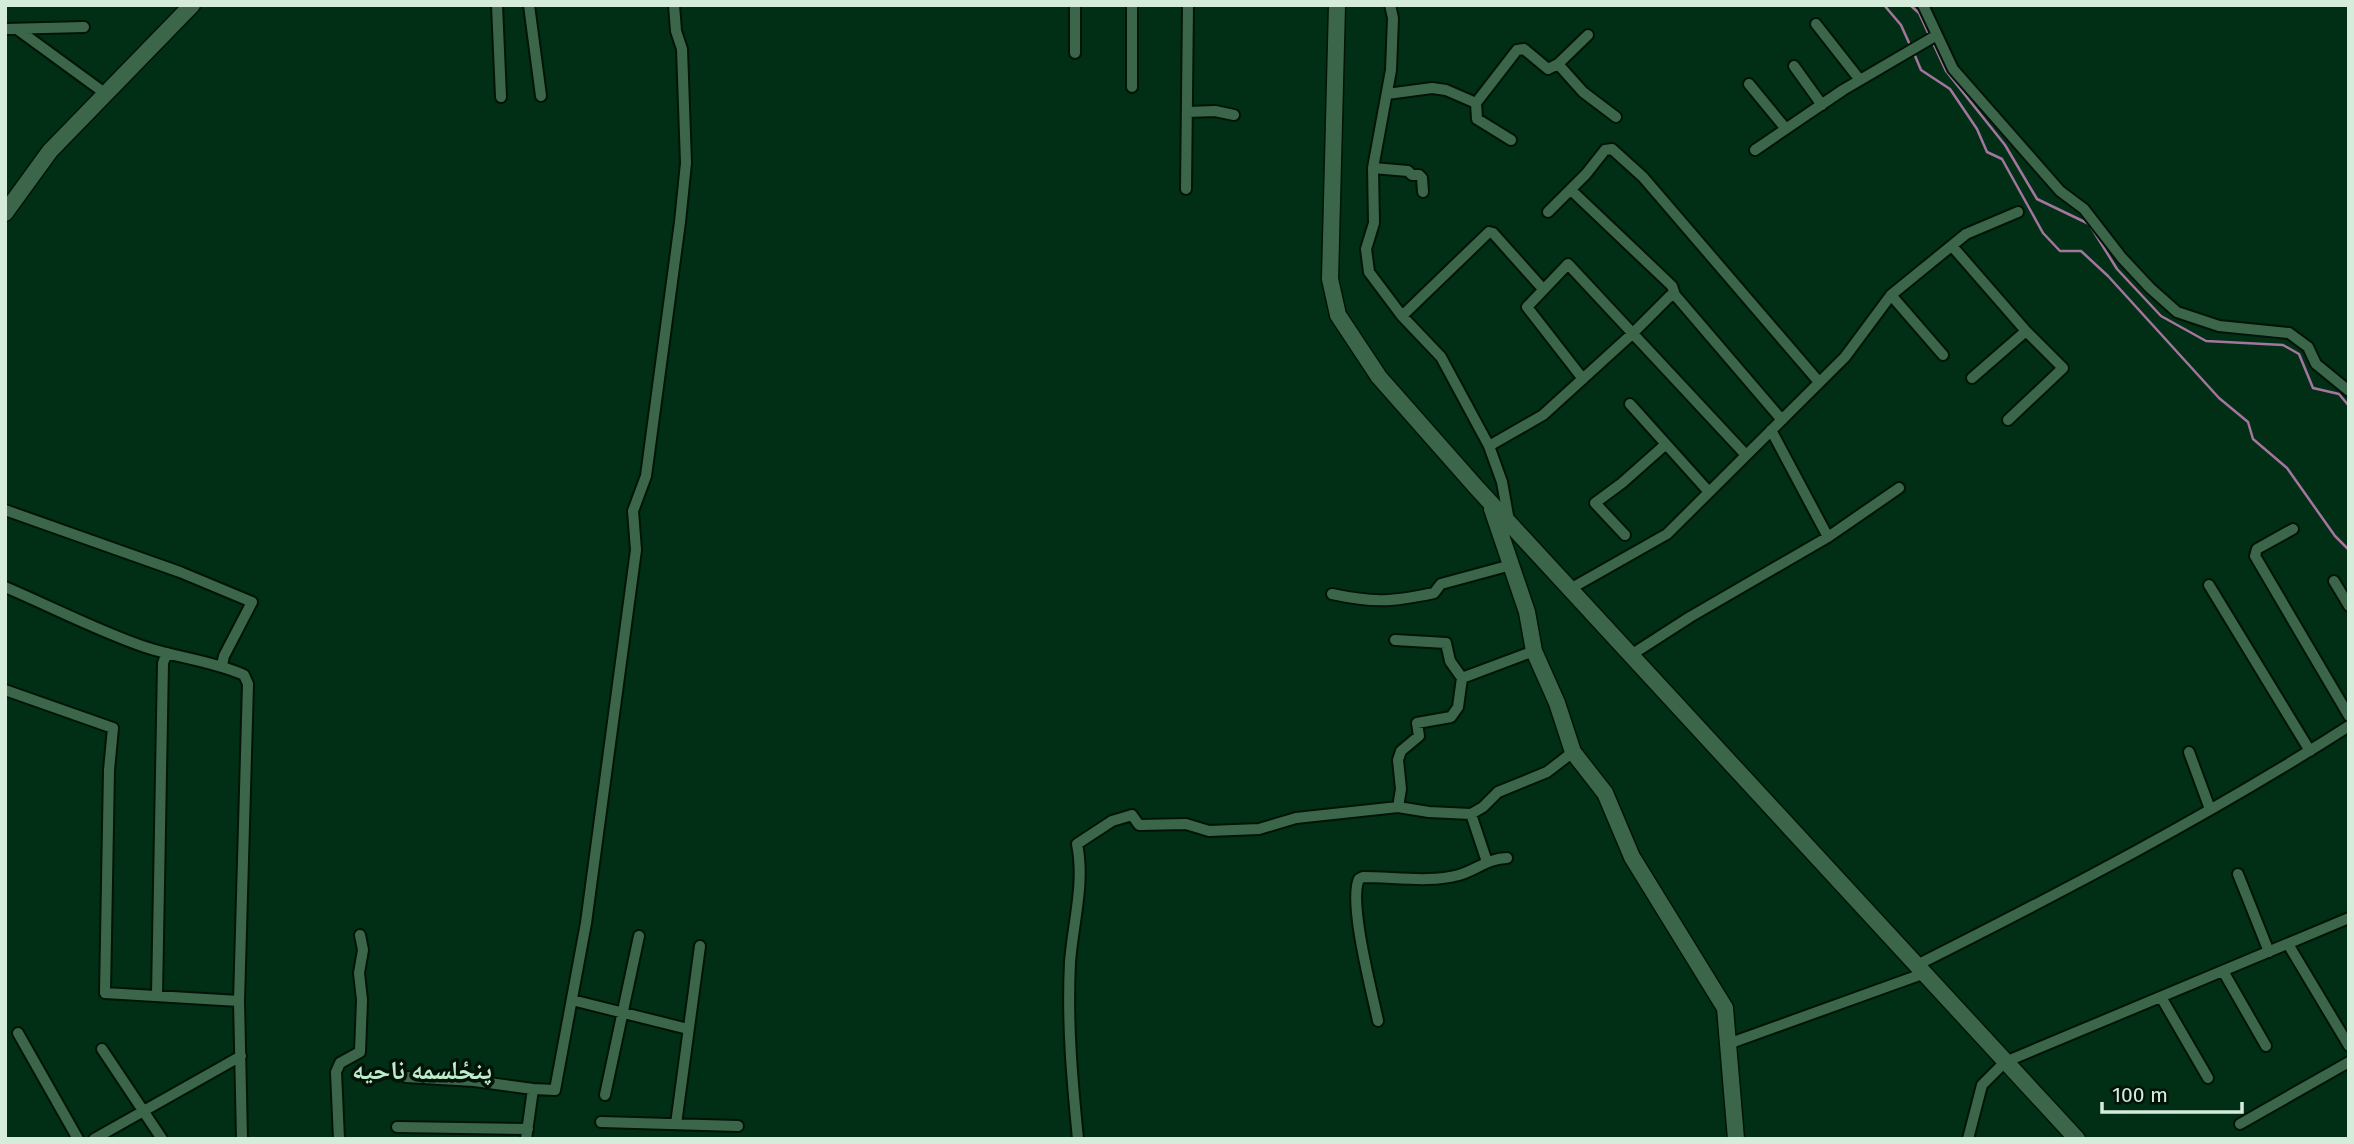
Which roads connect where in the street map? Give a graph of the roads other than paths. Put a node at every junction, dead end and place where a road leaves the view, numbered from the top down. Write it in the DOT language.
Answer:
graph roads {
  1 [pos="192,5"];
  2 [pos="497,5"];
  3 [pos="529,5"];
  4 [pos="674,5"];
  5 [pos="1075,5"];
  6 [pos="1132,5"];
  7 [pos="1188,5"];
  8 [pos="1337,5"];
  9 [pos="1390,5"];
  10 [pos="1923,5"];
  11 [pos="1816,24"];
  12 [pos="84,27"];
  13 [pos="11,29"];
  14 [pos="1588,34"];
  15 [pos="1937,35"];
  16 [pos="1075,53"];
  17 [pos="1558,64"];
  18 [pos="1794,66"];
  19 [pos="1860,80"];
  20 [pos="1749,84"];
  21 [pos="1132,88"];
  22 [pos="106,94"];
  23 [pos="1387,94"];
  24 [pos="541,96"];
  25 [pos="502,97"];
  26 [pos="1476,103"];
  27 [pos="1822,105"];
  28 [pos="1186,113"];
  29 [pos="1234,115"];
  30 [pos="1616,117"];
  31 [pos="1786,129"];
  32 [pos="1511,140"];
  33 [pos="1755,150"];
  34 [pos="1373,168"];
  35 [pos="1186,189"];
  36 [pos="1571,190"];
  37 [pos="1423,192"];
  38 [pos="5,212"];
  39 [pos="1548,212"];
  40 [pos="2018,212"];
  41 [pos="1952,246"];
  42 [pos="1543,289"];
  43 [pos="1891,295"];
  44 [pos="1675,296"];
  45 [pos="1402,316"];
  46 [pos="2026,331"];
  47 [pos="1632,334"];
  48 [pos="1943,355"];
  49 [pos="1972,378"];
  50 [pos="1583,379"];
  51 [pos="1819,382"];
  52 [pos="2349,391"];
  53 [pos="1630,404"];
  54 [pos="1782,419"];
  55 [pos="2008,420"];
  56 [pos="1771,430"];
  57 [pos="1666,444"];
  58 [pos="1489,446"];
  59 [pos="1746,455"];
  60 [pos="1899,488"];
  61 [pos="1709,492"];
  62 [pos="1490,503"];
  63 [pos="5,510"];
  64 [pos="1510,524"];
  65 [pos="2293,529"];
  66 [pos="1625,535"];
  67 [pos="1828,537"];
  68 [pos="1511,565"];
  69 [pos="2334,581"];
  70 [pos="2209,585"];
  71 [pos="5,587"];
  72 [pos="1570,589"];
  73 [pos="1332,594"];
  74 [pos="2349,606"];
  75 [pos="1395,640"];
  76 [pos="1534,651"];
  77 [pos="167,653"];
  78 [pos="1631,655"];
  79 [pos="222,665"];
  80 [pos="1462,678"];
  81 [pos="5,690"];
  82 [pos="2349,716"];
  83 [pos="2349,726"];
  84 [pos="2310,751"];
  85 [pos="1573,752"];
  86 [pos="2189,752"];
  87 [pos="1398,807"];
  88 [pos="2210,809"];
  89 [pos="1471,814"];
  90 [pos="1507,858"];
  91 [pos="1487,862"];
  92 [pos="2238,874"];
  93 [pos="2349,918"];
  94 [pos="360,935"];
  95 [pos="639,936"];
  96 [pos="2288,944"];
  97 [pos="700,946"];
  98 [pos="2269,952"];
  99 [pos="1921,969"];
  100 [pos="2223,971"];
  101 [pos="157,995"];
  102 [pos="2161,997"];
  103 [pos="572,1000"];
  104 [pos="239,1001"];
  105 [pos="622,1013"];
  106 [pos="1378,1021"];
  107 [pos="688,1029"];
  108 [pos="18,1033"];
  109 [pos="1728,1044"];
  110 [pos="2266,1046"];
  111 [pos="2349,1046"];
  112 [pos="102,1049"];
  113 [pos="241,1056"];
  114 [pos="2005,1062"];
  115 [pos="2349,1062"];
  116 [pos="406,1077"];
  117 [pos="2208,1078"];
  118 [pos="533,1089"];
  119 [pos="605,1095"];
  120 [pos="145,1111"];
  121 [pos="601,1122"];
  122 [pos="2240,1124"];
  123 [pos="676,1125"];
  124 [pos="397,1126"];
  125 [pos="738,1126"];
  126 [pos="527,1134"];
  127 [pos="78,1139"];
  128 [pos="94,1139"];
  129 [pos="162,1139"];
  130 [pos="242,1139"];
  131 [pos="339,1139"];
  132 [pos="1078,1139"];
  133 [pos="1737,1139"];
  134 [pos="1968,1139"];
  135 [pos="2077,1139"];
  1 -- 22 [label="street"];
  2 -- 25 [label="street"];
  3 -- 24 [label="street"];
  4 -- 103 [label="street"];
  5 -- 16 [label="street"];
  6 -- 21 [label="street"];
  7 -- 28 [label="street"];
  8 -- 62 [label="street"];
  9 -- 23 [label="street"];
  10 -- 15 [label="street"];
  11 -- 19 [label="street"];
  12 -- 13 [label="street"];
  13 -- 22 [label="street"];
  14 -- 17 [label="street"];
  15 -- 19 [label="street"];
  15 -- 52 [label="street"];
  17 -- 26 [label="street"];
  17 -- 30 [label="street"];
  18 -- 27 [label="street"];
  19 -- 27 [label="street"];
  20 -- 31 [label="street"];
  22 -- 38 [label="street"];
  23 -- 26 [label="street"];
  23 -- 34 [label="street"];
  26 -- 32 [label="street"];
  27 -- 31 [label="street"];
  28 -- 29 [label="street"];
  28 -- 35 [label="street"];
  31 -- 33 [label="street"];
  34 -- 37 [label="street"];
  34 -- 45 [label="street"];
  36 -- 39 [label="street"];
  36 -- 44 [label="street"];
  36 -- 51 [label="street"];
  40 -- 41 [label="street"];
  41 -- 43 [label="street"];
  41 -- 46 [label="street"];
  42 -- 45 [label="street"];
  42 -- 47 [label="street"];
  42 -- 50 [label="street"];
  43 -- 48 [label="street"];
  43 -- 51 [label="street"];
  44 -- 47 [label="street"];
  44 -- 54 [label="street"];
  45 -- 58 [label="street"];
  46 -- 49 [label="street"];
  46 -- 55 [label="street"];
  47 -- 50 [label="street"];
  47 -- 59 [label="street"];
  50 -- 58 [label="street"];
  51 -- 54 [label="street"];
  53 -- 57 [label="street"];
  54 -- 56 [label="street"];
  56 -- 59 [label="street"];
  56 -- 67 [label="street"];
  57 -- 61 [label="street"];
  57 -- 66 [label="street"];
  58 -- 64 [label="street"];
  59 -- 61 [label="street"];
  60 -- 67 [label="street"];
  61 -- 72 [label="street"];
  62 -- 64 [label="street"];
  62 -- 68 [label="street"];
  63 -- 79 [label="street"];
  64 -- 72 [label="street"];
  65 -- 82 [label="street"];
  67 -- 78 [label="street"];
  68 -- 73 [label="street"];
  68 -- 76 [label="street"];
  69 -- 74 [label="street"];
  70 -- 84 [label="street"];
  71 -- 77 [label="street"];
  72 -- 78 [label="street"];
  75 -- 80 [label="street"];
  76 -- 80 [label="street"];
  76 -- 85 [label="street"];
  77 -- 79 [label="street"];
  77 -- 101 [label="street"];
  78 -- 99 [label="street"];
  79 -- 104 [label="street"];
  80 -- 87 [label="street"];
  81 -- 101 [label="street"];
  83 -- 84 [label="street"];
  84 -- 88 [label="street"];
  85 -- 89 [label="street"];
  85 -- 109 [label="street"];
  86 -- 88 [label="street"];
  87 -- 89 [label="street"];
  87 -- 132 [label="street"];
  88 -- 99 [label="street"];
  89 -- 91 [label="street"];
  90 -- 91 [label="street"];
  91 -- 106 [label="street"];
  92 -- 98 [label="street"];
  93 -- 96 [label="street"];
  94 -- 131 [label="street"];
  95 -- 105 [label="street"];
  96 -- 98 [label="street"];
  96 -- 111 [label="street"];
  97 -- 107 [label="street"];
  98 -- 100 [label="street"];
  99 -- 109 [label="street"];
  99 -- 114 [label="street"];
  100 -- 102 [label="street"];
  100 -- 110 [label="street"];
  101 -- 104 [label="street"];
  102 -- 114 [label="street"];
  102 -- 117 [label="street"];
  103 -- 105 [label="street"];
  103 -- 118 [label="street"];
  104 -- 113 [label="street"];
  105 -- 107 [label="street"];
  105 -- 119 [label="street"];
  107 -- 123 [label="street"];
  108 -- 127 [label="street"];
  109 -- 133 [label="street"];
  112 -- 120 [label="street"];
  113 -- 120 [label="street"];
  113 -- 130 [label="street"];
  114 -- 134 [label="street"];
  114 -- 135 [label="street"];
  115 -- 122 [label="street"];
  116 -- 118 [label="street"];
  118 -- 126 [label="street"];
  120 -- 128 [label="street"];
  120 -- 129 [label="street"];
  121 -- 123 [label="street"];
  123 -- 125 [label="street"];
  124 -- 126 [label="street"];
}
